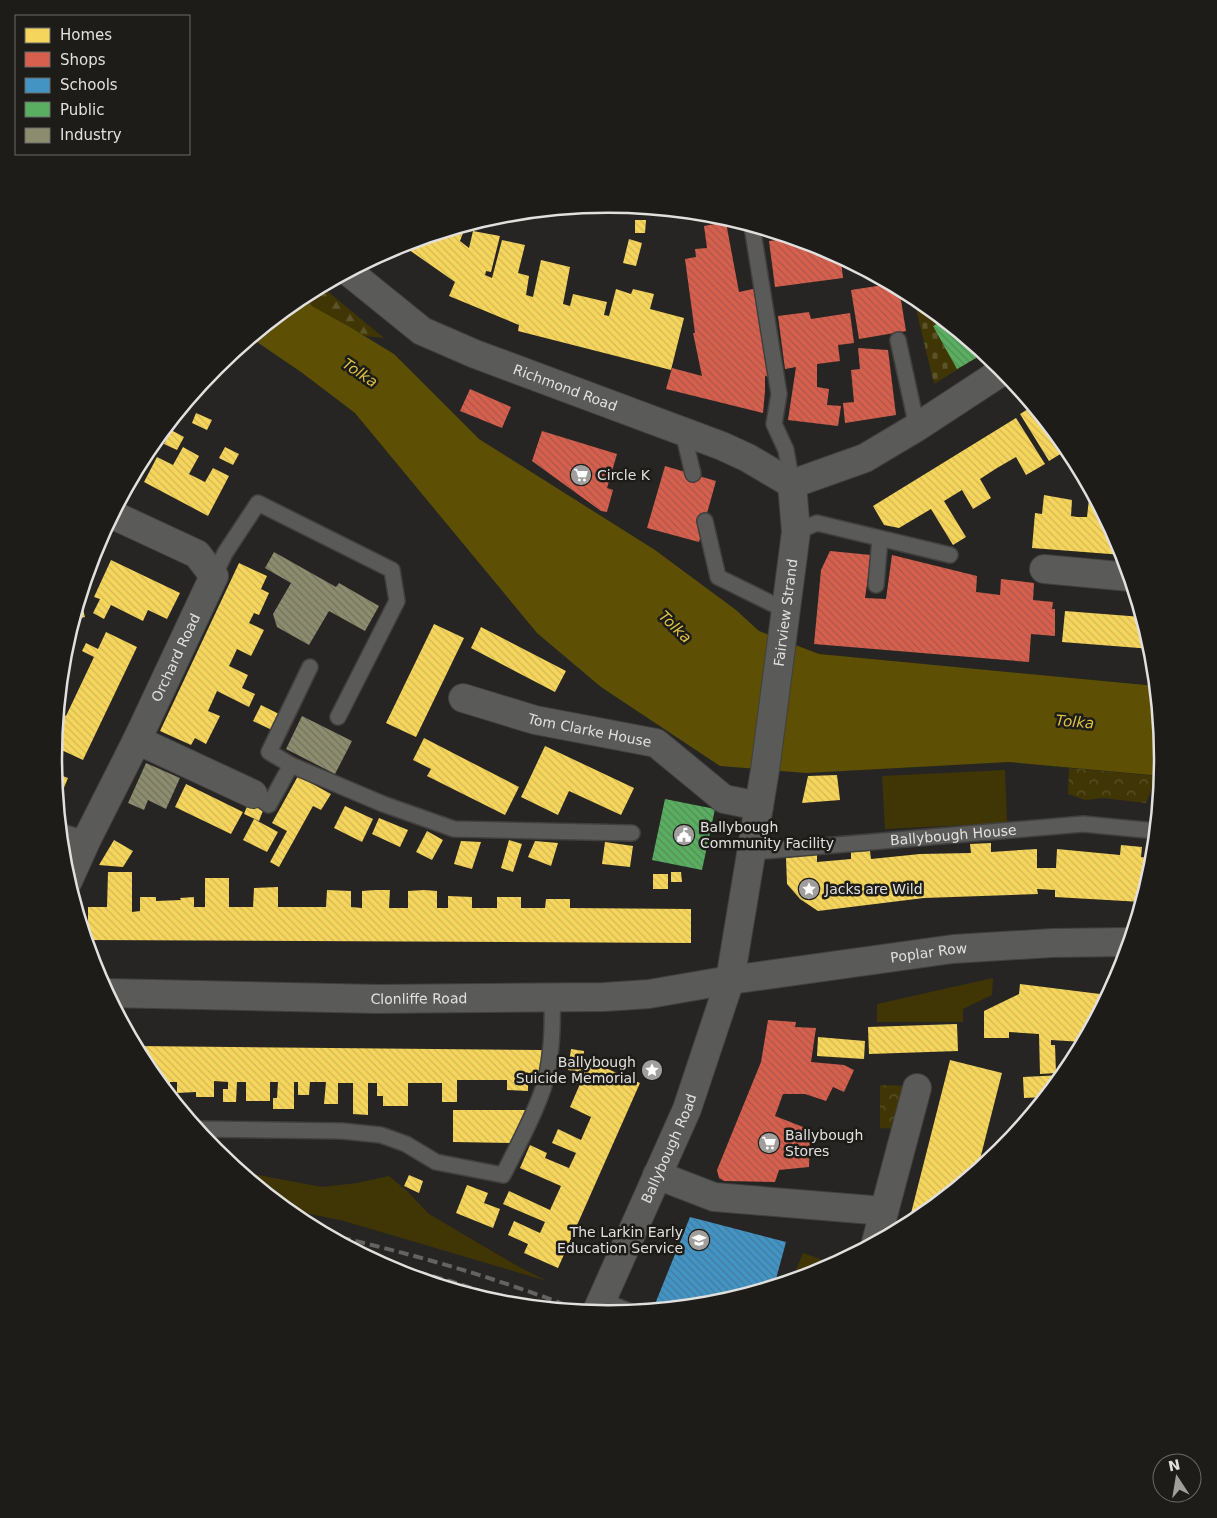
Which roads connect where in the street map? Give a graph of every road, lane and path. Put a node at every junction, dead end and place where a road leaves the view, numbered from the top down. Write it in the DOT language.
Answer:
graph roads {
  1 [pos="753,233"];
  2 [pos="354,276"];
  3 [pos="898,340"];
  4 [pos="997,375"];
  5 [pos="917,428"];
  6 [pos="683,432"];
  7 [pos="693,474"];
  8 [pos="792,484"];
  9 [pos="119,518"];
  10 [pos="705,521"];
  11 [pos="796,532"];
  12 [pos="880,538"];
  13 [pos="950,555"];
  14 [pos="1044,569"];
  15 [pos="214,576"];
  16 [pos="1123,576"];
  17 [pos="876,585"];
  18 [pos="784,619"];
  19 [pos="310,667"];
  20 [pos="463,698"];
  21 [pos="338,717"];
  22 [pos="136,740"];
  23 [pos="291,765"];
  24 [pos="253,794"];
  25 [pos="759,806"];
  26 [pos="1150,831"];
  27 [pos="632,833"];
  28 [pos="74,835"];
  29 [pos="752,852"];
  30 [pos="71,856"];
  31 [pos="1123,942"];
  32 [pos="730,980"];
  33 [pos="115,992"];
  34 [pos="552,997"];
  35 [pos="917,1088"];
  36 [pos="207,1129"];
  37 [pos="657,1175"];
  38 [pos="884,1211"];
  39 [pos="878,1234"];
  40 [pos="600,1305"];
  1 -- 8 [label="lane"];
  2 -- 6 [label="main road, Richmond Road"];
  3 -- 5 [label="lane"];
  4 -- 5 [label="main road"];
  5 -- 8 [label="main road"];
  6 -- 7 [label="lane"];
  6 -- 8 [label="main road, Richmond Road"];
  8 -- 11 [label="main road, Fairview Strand"];
  9 -- 15 [label="main road"];
  10 -- 18 [label="lane"];
  11 -- 12 [label="lane"];
  11 -- 18 [label="main road, Fairview Strand"];
  12 -- 13 [label="lane"];
  12 -- 17 [label="lane"];
  14 -- 16 [label="main road"];
  15 -- 21 [label="lane"];
  15 -- 22 [label="main road, Orchard Road"];
  18 -- 25 [label="main road, Fairview Strand"];
  19 -- 23 [label="lane"];
  20 -- 25 [label="main road, Tom Clarke House"];
  22 -- 24 [label="main road"];
  22 -- 28 [label="main road, Orchard Road"];
  23 -- 24 [label="lane"];
  23 -- 27 [label="lane"];
  25 -- 29 [label="main road, Fairview Strand"];
  26 -- 29 [label="lane, Ballybough House"];
  28 -- 30 [label="main road, Orchard Road"];
  29 -- 32 [label="main road, Fairview Strand"];
  31 -- 32 [label="main road, Poplar Row"];
  32 -- 34 [label="main road, Clonliffe Road"];
  32 -- 37 [label="main road, Ballybough Road"];
  33 -- 34 [label="main road, Clonliffe Road"];
  34 -- 36 [label="lane"];
  35 -- 38 [label="main road"];
  37 -- 38 [label="main road"];
  37 -- 40 [label="main road, Ballybough Road"];
  38 -- 39 [label="main road"];
}
